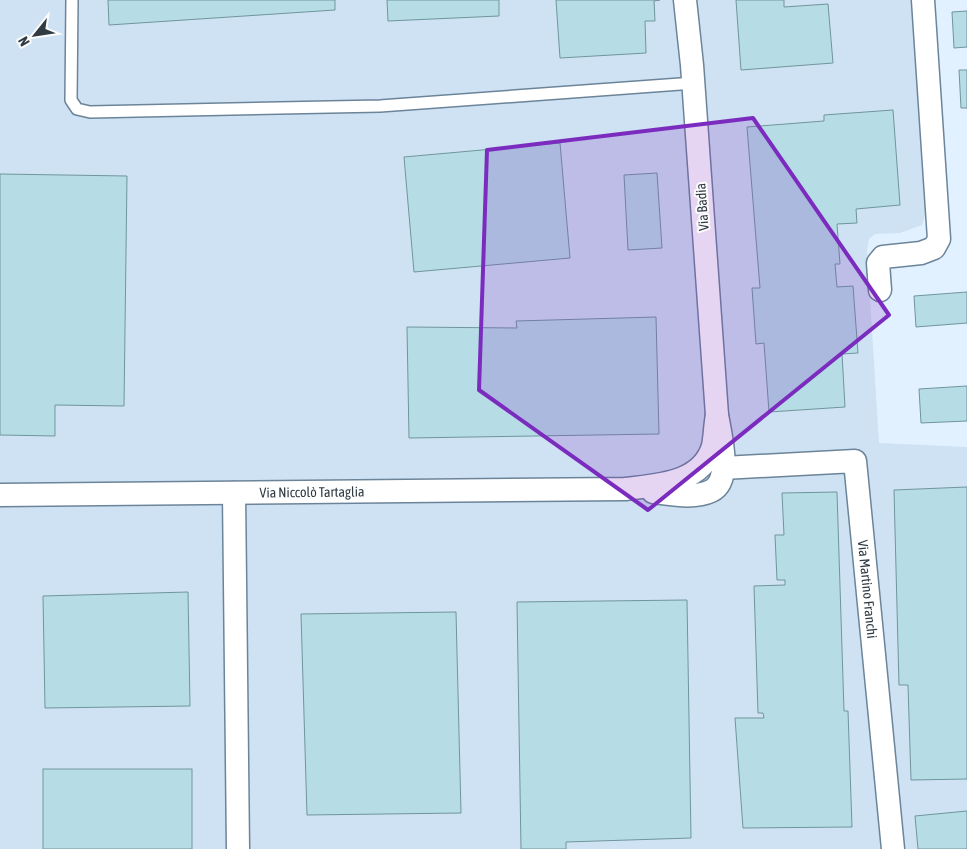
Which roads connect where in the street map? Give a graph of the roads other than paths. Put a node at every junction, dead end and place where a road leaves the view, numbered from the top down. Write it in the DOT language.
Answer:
graph roads {
  1 [pos="72,0"];
  2 [pos="685,0"];
  3 [pos="923,0"];
  4 [pos="694,83"];
  5 [pos="880,290"];
  6 [pos="716,415"];
  7 [pos="697,470"];
  8 [pos="722,475"];
  9 [pos="625,489"];
  10 [pos="234,493"];
  11 [pos="0,495"];
  12 [pos="238,849"];
  13 [pos="893,849"];
  1 -- 4 [label="lane"];
  2 -- 4 [label="street, Via Badia"];
  3 -- 5 [label="street"];
  4 -- 6 [label="street, Via Badia"];
  6 -- 7 [label="street, Via Badia"];
  6 -- 8 [label="street, Via Badia"];
  7 -- 9 [label="street, Via Niccolò Tartaglia"];
  8 -- 9 [label="street, Via Niccolò Tartaglia"];
  8 -- 13 [label="street, Via Martino Franchi"];
  9 -- 10 [label="street, Via Niccolò Tartaglia"];
  10 -- 11 [label="street, Via Niccolò Tartaglia"];
  10 -- 12 [label="street"];
}
